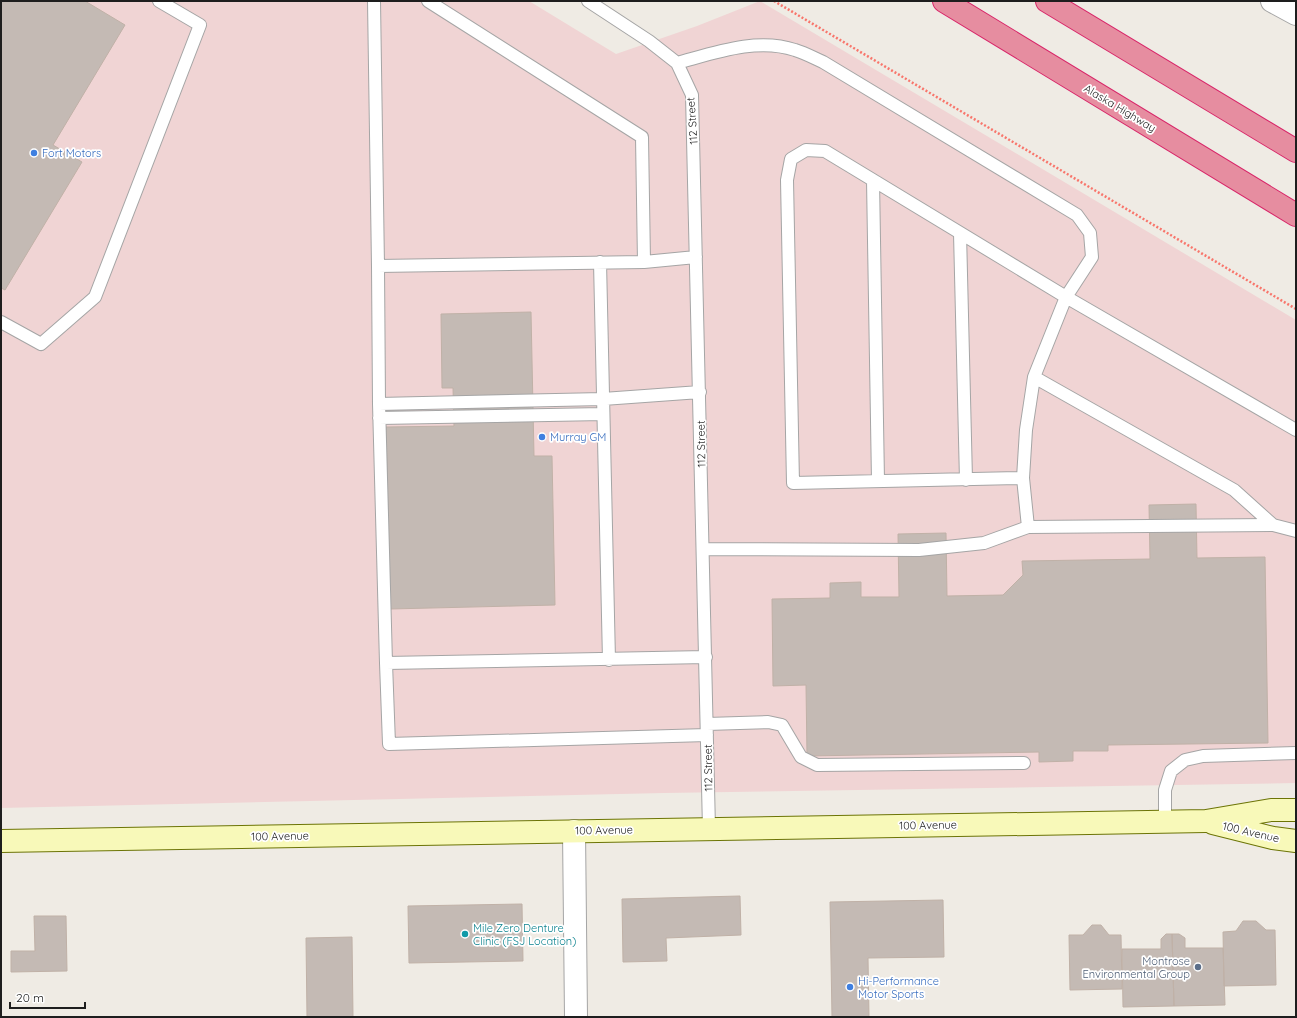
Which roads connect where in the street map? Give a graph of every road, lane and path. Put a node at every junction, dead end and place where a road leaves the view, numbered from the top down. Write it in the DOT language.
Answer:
graph roads {
  1 [pos="159,1"];
  2 [pos="374,1"];
  3 [pos="428,1"];
  4 [pos="588,1"];
  5 [pos="774,1"];
  6 [pos="944,1"];
  7 [pos="1047,1"];
  8 [pos="1272,1"];
  9 [pos="1296,14"];
  10 [pos="677,63"];
  11 [pos="1296,151"];
  12 [pos="873,180"];
  13 [pos="1296,215"];
  14 [pos="960,233"];
  15 [pos="696,257"];
  16 [pos="600,262"];
  17 [pos="644,262"];
  18 [pos="378,266"];
  19 [pos="1066,297"];
  20 [pos="1296,309"];
  21 [pos="1,322"];
  22 [pos="1034,377"];
  23 [pos="700,392"];
  24 [pos="603,399"];
  25 [pos="379,404"];
  26 [pos="603,414"];
  27 [pos="379,418"];
  28 [pos="1296,430"];
  29 [pos="1024,478"];
  30 [pos="966,480"];
  31 [pos="878,481"];
  32 [pos="1273,525"];
  33 [pos="1028,527"];
  34 [pos="1296,531"];
  35 [pos="703,549"];
  36 [pos="706,657"];
  37 [pos="609,660"];
  38 [pos="386,663"];
  39 [pos="707,729"];
  40 [pos="1296,753"];
  41 [pos="1024,763"];
  42 [pos="1296,810"];
  43 [pos="1165,821"];
  44 [pos="1206,822"];
  45 [pos="709,829"];
  46 [pos="574,831"];
  47 [pos="1,840"];
  48 [pos="1296,841"];
  49 [pos="576,1017"];
  1 -- 21 [label="lane"];
  2 -- 18 [label="lane"];
  3 -- 17 [label="lane"];
  4 -- 10 [label="lane"];
  5 -- 20 [label="path"];
  6 -- 13 [label="highway, Alaska Highway"];
  7 -- 11 [label="highway"];
  8 -- 9 [label="street"];
  10 -- 15 [label="lane, 112 Street"];
  10 -- 19 [label="lane"];
  12 -- 14 [label="lane"];
  12 -- 31 [label="lane"];
  12 -- 31 [label="lane"];
  14 -- 19 [label="lane"];
  14 -- 30 [label="lane"];
  15 -- 17 [label="lane"];
  15 -- 23 [label="lane, 112 Street"];
  16 -- 17 [label="lane"];
  16 -- 18 [label="lane"];
  16 -- 24 [label="lane"];
  18 -- 25 [label="lane"];
  19 -- 22 [label="lane"];
  19 -- 28 [label="lane"];
  22 -- 29 [label="lane"];
  22 -- 32 [label="lane"];
  23 -- 24 [label="lane"];
  23 -- 35 [label="lane, 112 Street"];
  24 -- 25 [label="lane"];
  24 -- 26 [label="lane"];
  25 -- 27 [label="lane"];
  26 -- 27 [label="lane"];
  26 -- 37 [label="lane"];
  27 -- 38 [label="lane"];
  29 -- 30 [label="lane"];
  29 -- 33 [label="lane"];
  30 -- 31 [label="lane"];
  32 -- 33 [label="lane"];
  32 -- 34 [label="lane"];
  33 -- 35 [label="lane"];
  35 -- 36 [label="lane, 112 Street"];
  36 -- 37 [label="lane"];
  36 -- 39 [label="lane, 112 Street"];
  37 -- 38 [label="lane"];
  38 -- 39 [label="lane"];
  39 -- 41 [label="lane"];
  39 -- 45 [label="lane, 112 Street"];
  40 -- 43 [label="lane"];
  42 -- 44 [label="main road, 100 Avenue"];
  43 -- 44 [label="main road, 100 Avenue"];
  43 -- 45 [label="main road, 100 Avenue"];
  44 -- 48 [label="main road, 100 Avenue"];
  45 -- 46 [label="main road, 100 Avenue"];
  46 -- 47 [label="main road, 100 Avenue"];
  46 -- 49 [label="street"];
}
